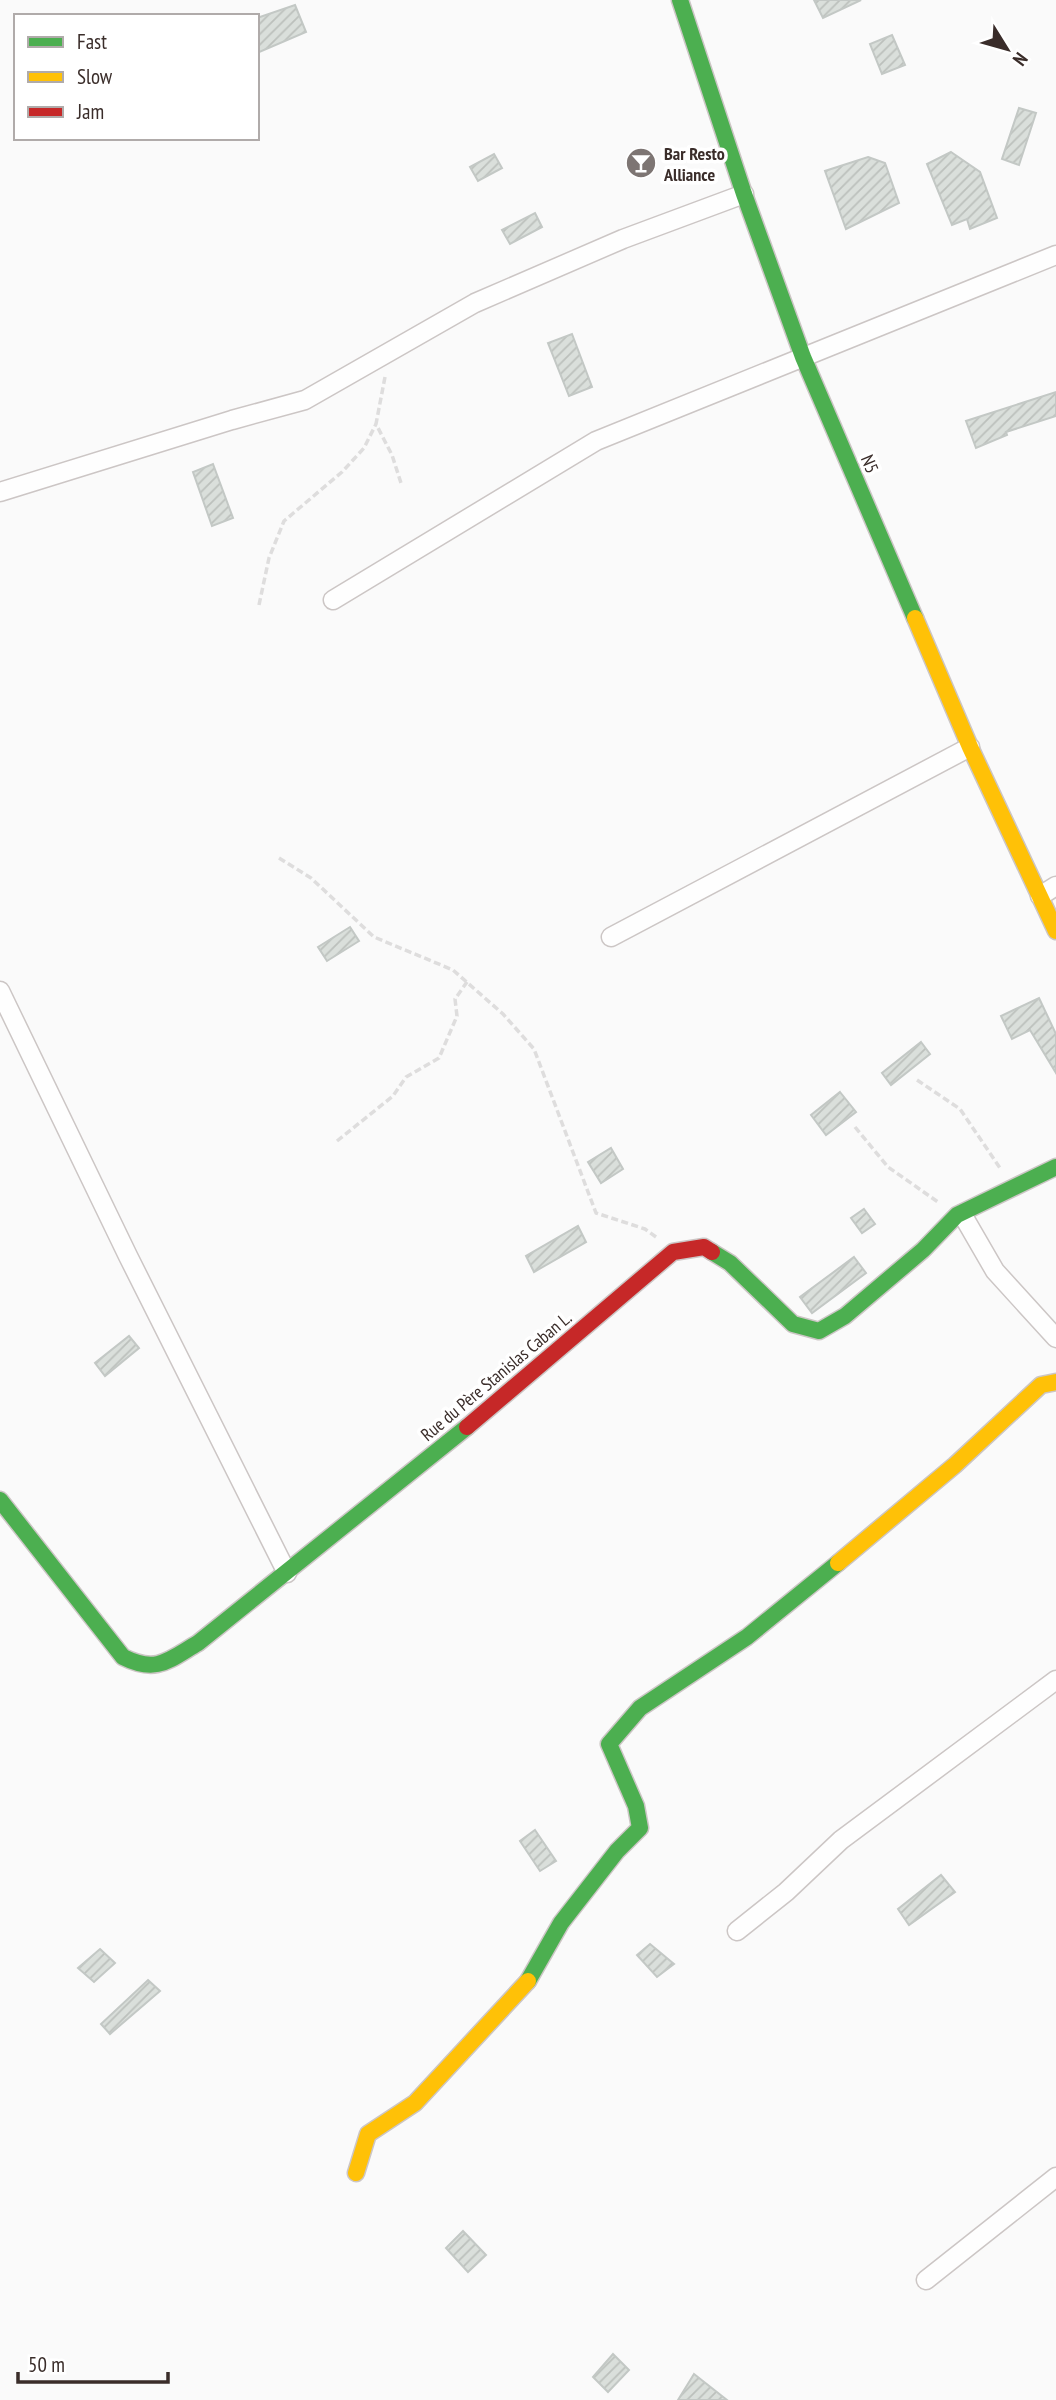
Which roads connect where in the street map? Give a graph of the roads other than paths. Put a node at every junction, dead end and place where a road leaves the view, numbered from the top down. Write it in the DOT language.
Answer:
graph roads {
  1 [pos="680,0"];
  2 [pos="744,194"];
  3 [pos="1056,255"];
  4 [pos="803,357"];
  5 [pos="0,492"];
  6 [pos="333,600"];
  7 [pos="970,747"];
  8 [pos="1056,886"];
  9 [pos="1040,896"];
  10 [pos="1056,931"];
  11 [pos="611,937"];
  12 [pos="0,991"];
  13 [pos="1056,1167"];
  14 [pos="959,1214"];
  15 [pos="1056,1338"];
  16 [pos="1056,1382"];
  17 [pos="0,1500"];
  18 [pos="287,1573"];
  19 [pos="1056,1680"];
  20 [pos="737,1931"];
  21 [pos="356,2173"];
  22 [pos="1056,2177"];
  23 [pos="926,2280"];
  1 -- 2 [label="street, N5 / N5"];
  2 -- 4 [label="street, N5 / N5"];
  2 -- 5 [label="street"];
  3 -- 4 [label="street"];
  4 -- 6 [label="street"];
  4 -- 7 [label="street, N5 / N5"];
  7 -- 9 [label="street, N5 / N5"];
  7 -- 11 [label="street"];
  8 -- 9 [label="street"];
  9 -- 10 [label="street, N5 / N5"];
  12 -- 18 [label="street"];
  13 -- 14 [label="street"];
  14 -- 15 [label="street"];
  14 -- 18 [label="street, Rue du Père Stanislas Caban L."];
  16 -- 21 [label="street"];
  17 -- 18 [label="street, Rue du Père Stanislas Caban L."];
  19 -- 20 [label="street"];
  22 -- 23 [label="street"];
}
